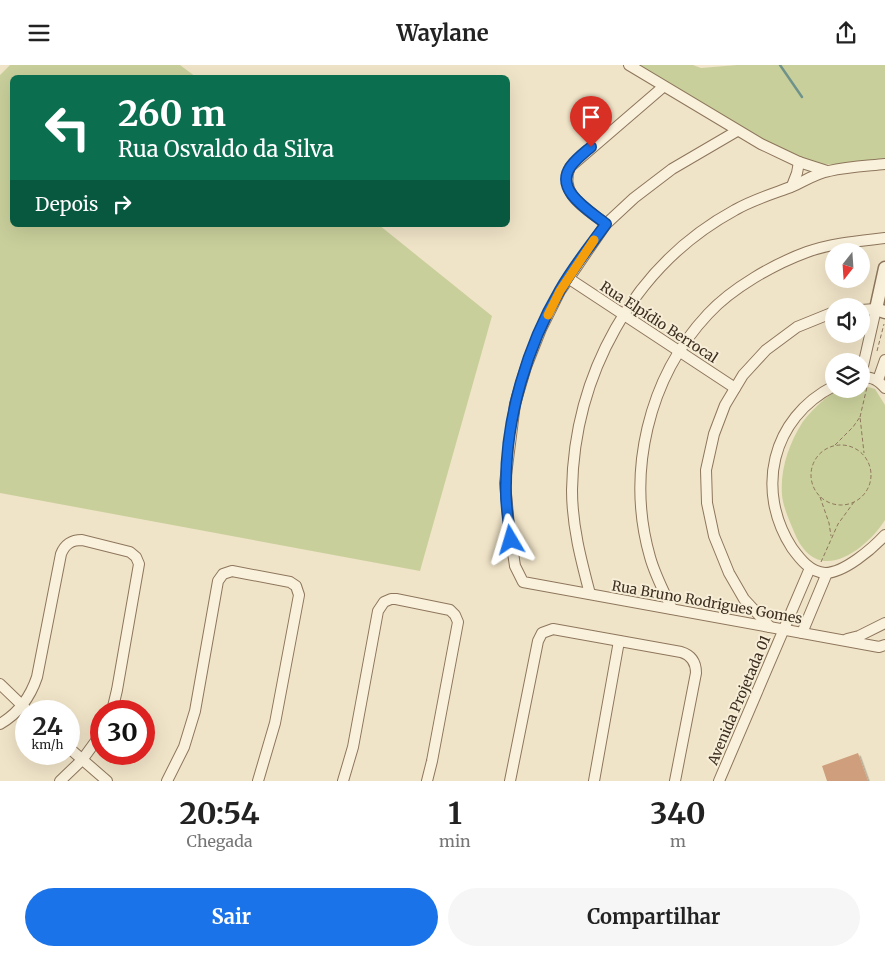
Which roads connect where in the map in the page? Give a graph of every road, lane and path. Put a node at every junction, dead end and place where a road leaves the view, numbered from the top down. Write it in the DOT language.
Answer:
graph roads {
  1 [pos="629,65"];
  2 [pos="663,87"];
  3 [pos="737,131"];
  4 [pos="798,162"];
  5 [pos="885,165"];
  6 [pos="827,171"];
  7 [pos="792,186"];
  8 [pos="606,224"];
  9 [pos="885,239"];
  10 [pos="885,268"];
  11 [pos="568,278"];
  12 [pos="880,310"];
  13 [pos="624,315"];
  14 [pos="825,316"];
  15 [pos="679,351"];
  16 [pos="868,353"];
  17 [pos="885,360"];
  18 [pos="870,377"];
  19 [pos="882,384"];
  20 [pos="735,388"];
  21 [pos="825,391"];
  22 [pos="834,445"];
  23 [pos="864,454"];
  24 [pos="820,495"];
  25 [pos="854,502"];
  26 [pos="885,535"];
  27 [pos="810,568"];
  28 [pos="827,573"];
  29 [pos="590,594"];
  30 [pos="672,609"];
  31 [pos="885,623"];
  32 [pos="770,627"];
  33 [pos="783,630"];
  34 [pos="802,633"];
  35 [pos="842,640"];
  36 [pos="619,641"];
  37 [pos="885,645"];
  38 [pos="0,684"];
  39 [pos="16,700"];
  40 [pos="28,700"];
  41 [pos="114,700"];
  42 [pos="15,715"];
  43 [pos="0,724"];
  44 [pos="90,749"];
  45 [pos="82,760"];
  46 [pos="60,781"];
  47 [pos="107,781"];
  48 [pos="167,781"];
  49 [pos="258,781"];
  50 [pos="343,781"];
  51 [pos="427,781"];
  52 [pos="510,781"];
  53 [pos="594,781"];
  54 [pos="675,781"];
  55 [pos="719,781"];
  1 -- 2 [label="street"];
  2 -- 3 [label="street"];
  2 -- 8 [label="street"];
  3 -- 4 [label="street"];
  3 -- 8 [label="street"];
  4 -- 6 [label="street"];
  4 -- 7 [label="street"];
  5 -- 6 [label="street"];
  6 -- 7 [label="street"];
  7 -- 13 [label="street"];
  8 -- 11 [label="street"];
  9 -- 15 [label="street"];
  10 -- 12 [label="street"];
  11 -- 13 [label="street, Rua Elpídio Berrocal"];
  11 -- 29 [label="street, Rua Bruno Rodrigues Gomes"];
  12 -- 16 [label="street"];
  13 -- 15 [label="street, Rua Elpídio Berrocal"];
  13 -- 29 [label="street"];
  14 -- 20 [label="street"];
  15 -- 20 [label="street, Rua Elpídio Berrocal"];
  15 -- 30 [label="street"];
  17 -- 19 [label="street"];
  18 -- 19 [label="street"];
  20 -- 32 [label="street"];
  21 -- 27 [label="street"];
  22 -- 23 [label="path"];
  22 -- 23 [label="path"];
  22 -- 24 [label="path"];
  23 -- 25 [label="path"];
  24 -- 25 [label="path"];
  24 -- 25 [label="path"];
  26 -- 28 [label="street"];
  27 -- 28 [label="street"];
  27 -- 33 [label="street, Avenida Projetada 01"];
  28 -- 34 [label="street"];
  29 -- 30 [label="street, Rua Bruno Rodrigues Gomes"];
  30 -- 32 [label="street, Rua Bruno Rodrigues Gomes"];
  31 -- 35 [label="street"];
  32 -- 33 [label="street, Rua Bruno Rodrigues Gomes"];
  33 -- 34 [label="street, Rua Bruno Rodrigues Gomes"];
  33 -- 55 [label="street, Avenida Projetada 01"];
  34 -- 35 [label="street, Rua Bruno Rodrigues Gomes"];
  35 -- 37 [label="street, Rua Bruno Rodrigues Gomes"];
  36 -- 52 [label="street"];
  36 -- 53 [label="street"];
  36 -- 54 [label="street"];
  38 -- 39 [label="street"];
  40 -- 41 [label="street"];
  42 -- 43 [label="street"];
  44 -- 45 [label="street"];
  45 -- 46 [label="street"];
  45 -- 47 [label="street"];
  48 -- 49 [label="street"];
  50 -- 51 [label="street"];
}
